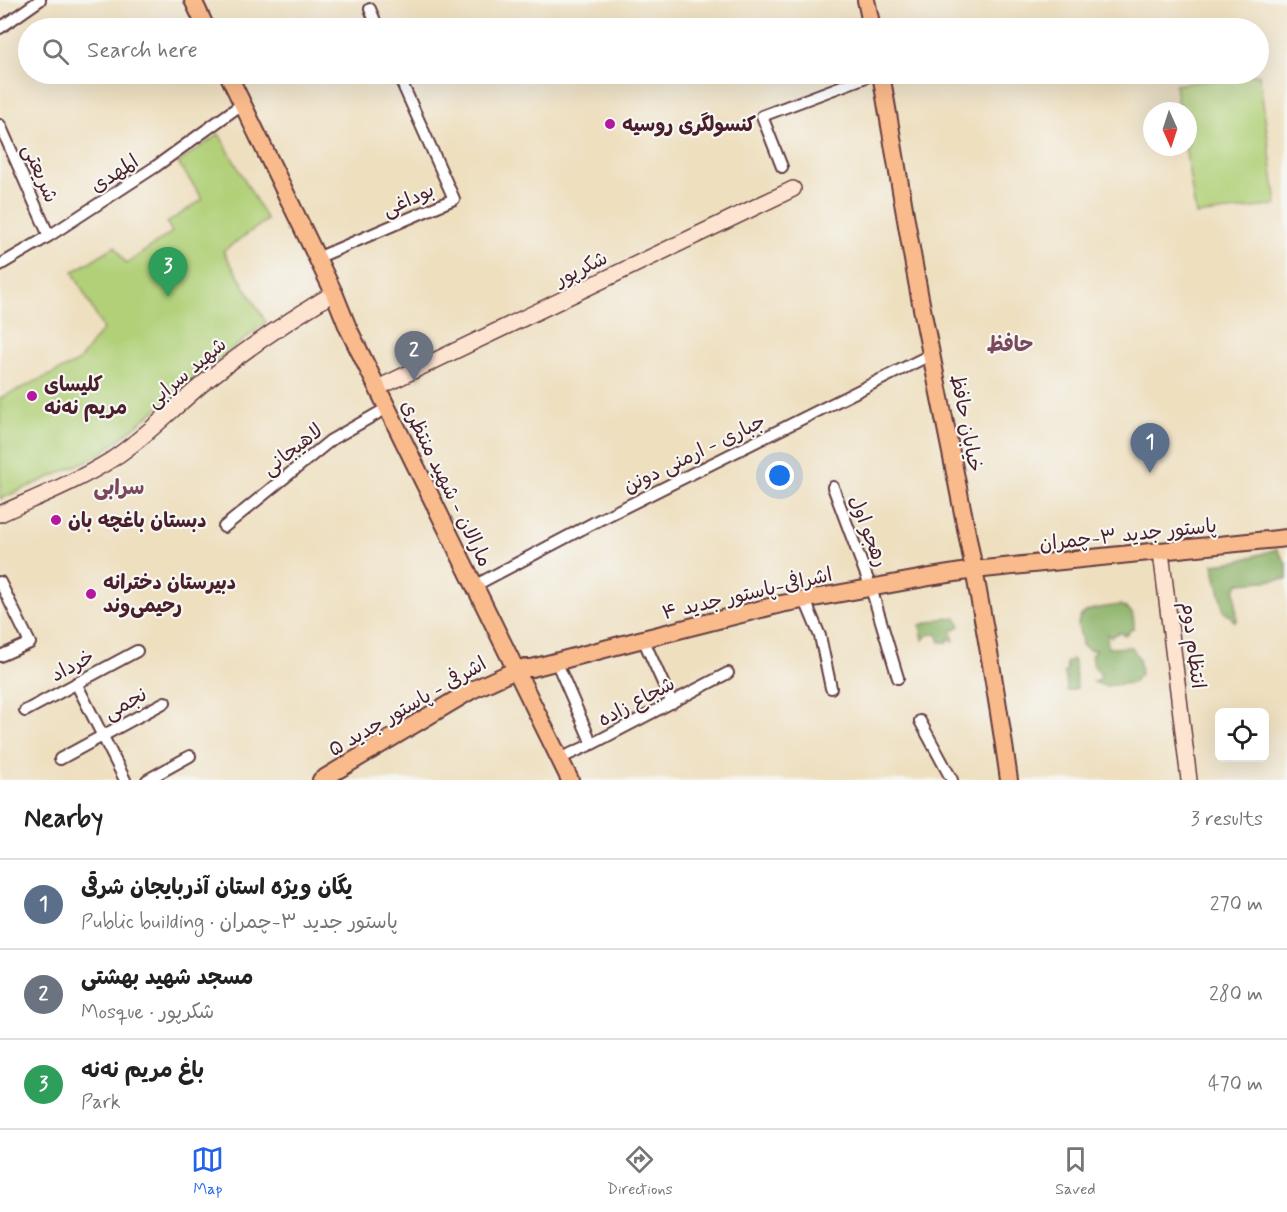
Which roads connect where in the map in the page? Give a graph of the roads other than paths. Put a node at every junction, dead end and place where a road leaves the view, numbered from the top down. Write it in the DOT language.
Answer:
graph roads {
  1 [pos="40,0"];
  2 [pos="866,0"];
  3 [pos="195,1"];
  4 [pos="370,9"];
  5 [pos="202,18"];
  6 [pos="374,18"];
  7 [pos="870,18"];
  8 [pos="0,28"];
  9 [pos="233,84"];
  10 [pos="403,84"];
  11 [pos="847,84"];
  12 [pos="883,84"];
  13 [pos="242,104"];
  14 [pos="0,125"];
  15 [pos="2,137"];
  16 [pos="782,167"];
  17 [pos="793,189"];
  18 [pos="49,236"];
  19 [pos="317,258"];
  20 [pos="0,265"];
  21 [pos="334,293"];
  22 [pos="932,354"];
  23 [pos="386,384"];
  24 [pos="387,408"];
  25 [pos="833,487"];
  26 [pos="0,514"];
  27 [pos="224,527"];
  28 [pos="1287,538"];
  29 [pos="1161,552"];
  30 [pos="974,570"];
  31 [pos="0,582"];
  32 [pos="474,586"];
  33 [pos="871,588"];
  34 [pos="805,600"];
  35 [pos="643,639"];
  36 [pos="137,651"];
  37 [pos="0,656"];
  38 [pos="556,661"];
  39 [pos="522,672"];
  40 [pos="728,674"];
  41 [pos="898,678"];
  42 [pos="76,683"];
  43 [pos="831,688"];
  44 [pos="165,702"];
  45 [pos="672,703"];
  46 [pos="25,711"];
  47 [pos="920,721"];
  48 [pos="103,736"];
  49 [pos="592,744"];
  50 [pos="190,756"];
  51 [pos="60,759"];
  52 [pos="560,759"];
  53 [pos="125,780"];
  54 [pos="147,780"];
  55 [pos="321,780"];
  56 [pos="337,780"];
  57 [pos="570,780"];
  58 [pos="952,780"];
  59 [pos="1009,780"];
  60 [pos="1189,780"];
  1 -- 8 [label="street"];
  2 -- 7 [label="main road"];
  3 -- 5 [label="main road"];
  4 -- 6 [label="street"];
  9 -- 13 [label="main road, مارالان - شهید منتظری"];
  10 -- 19 [label="street, بوداغی"];
  11 -- 16 [label="street"];
  12 -- 22 [label="main road, خیابان حافظ"];
  13 -- 18 [label="street, المهدی"];
  13 -- 19 [label="main road, مارالان - شهید منتظری"];
  14 -- 15 [label="street, شریعتی"];
  15 -- 18 [label="street, شریعتی"];
  17 -- 23 [label="street, شکرپور"];
  18 -- 20 [label="street, المهدی"];
  19 -- 21 [label="main road, مارالان - شهید منتظری"];
  21 -- 24 [label="main road, مارالان - شهید منتظری"];
  21 -- 26 [label="street, شهید سرابی"];
  22 -- 30 [label="main road, خیابان حافظ"];
  22 -- 32 [label="street, جباری - ارمنی دونن"];
  24 -- 27 [label="street, لاهیجانی"];
  24 -- 32 [label="main road, مارالان - شهید منتظری"];
  25 -- 33 [label="street, رهجو اول"];
  28 -- 29 [label="main road, پاستور جدید ۳-چمران"];
  29 -- 30 [label="main road, پاستور جدید ۳-چمران"];
  29 -- 60 [label="street, انتظام دوم"];
  30 -- 33 [label="main road, اشرافی-پاستور جدید ۴"];
  30 -- 59 [label="main road, خیابان حافظ"];
  31 -- 37 [label="street"];
  32 -- 39 [label="main road, مارالان - شهید منتظری"];
  33 -- 34 [label="main road, اشرافی-پاستور جدید ۴"];
  33 -- 41 [label="street, رهجو اول"];
  34 -- 35 [label="main road, اشرافی-پاستور جدید ۴"];
  34 -- 43 [label="street"];
  35 -- 38 [label="main road, اشرافی-پاستور جدید ۴"];
  35 -- 45 [label="street"];
  36 -- 42 [label="street, خرداد"];
  38 -- 39 [label="main road, اشرافی-پاستور جدید ۴"];
  38 -- 49 [label="street"];
  39 -- 52 [label="main road, مارالان - شهید منتظری"];
  39 -- 55 [label="main road, اشرفی - پاستور جدید ۵"];
  39 -- 56 [label="main road, اشرفی - پاستور جدید ۵"];
  40 -- 45 [label="street, شجاع زاده"];
  42 -- 46 [label="street, خرداد"];
  42 -- 48 [label="street"];
  44 -- 48 [label="street, نجمی"];
  45 -- 49 [label="street, شجاع زاده"];
  47 -- 58 [label="street"];
  48 -- 51 [label="street, نجمی"];
  48 -- 53 [label="street"];
  49 -- 52 [label="street, شجاع زاده"];
  50 -- 54 [label="street"];
  52 -- 57 [label="main road, مارالان - شهید منتظری"];
}
